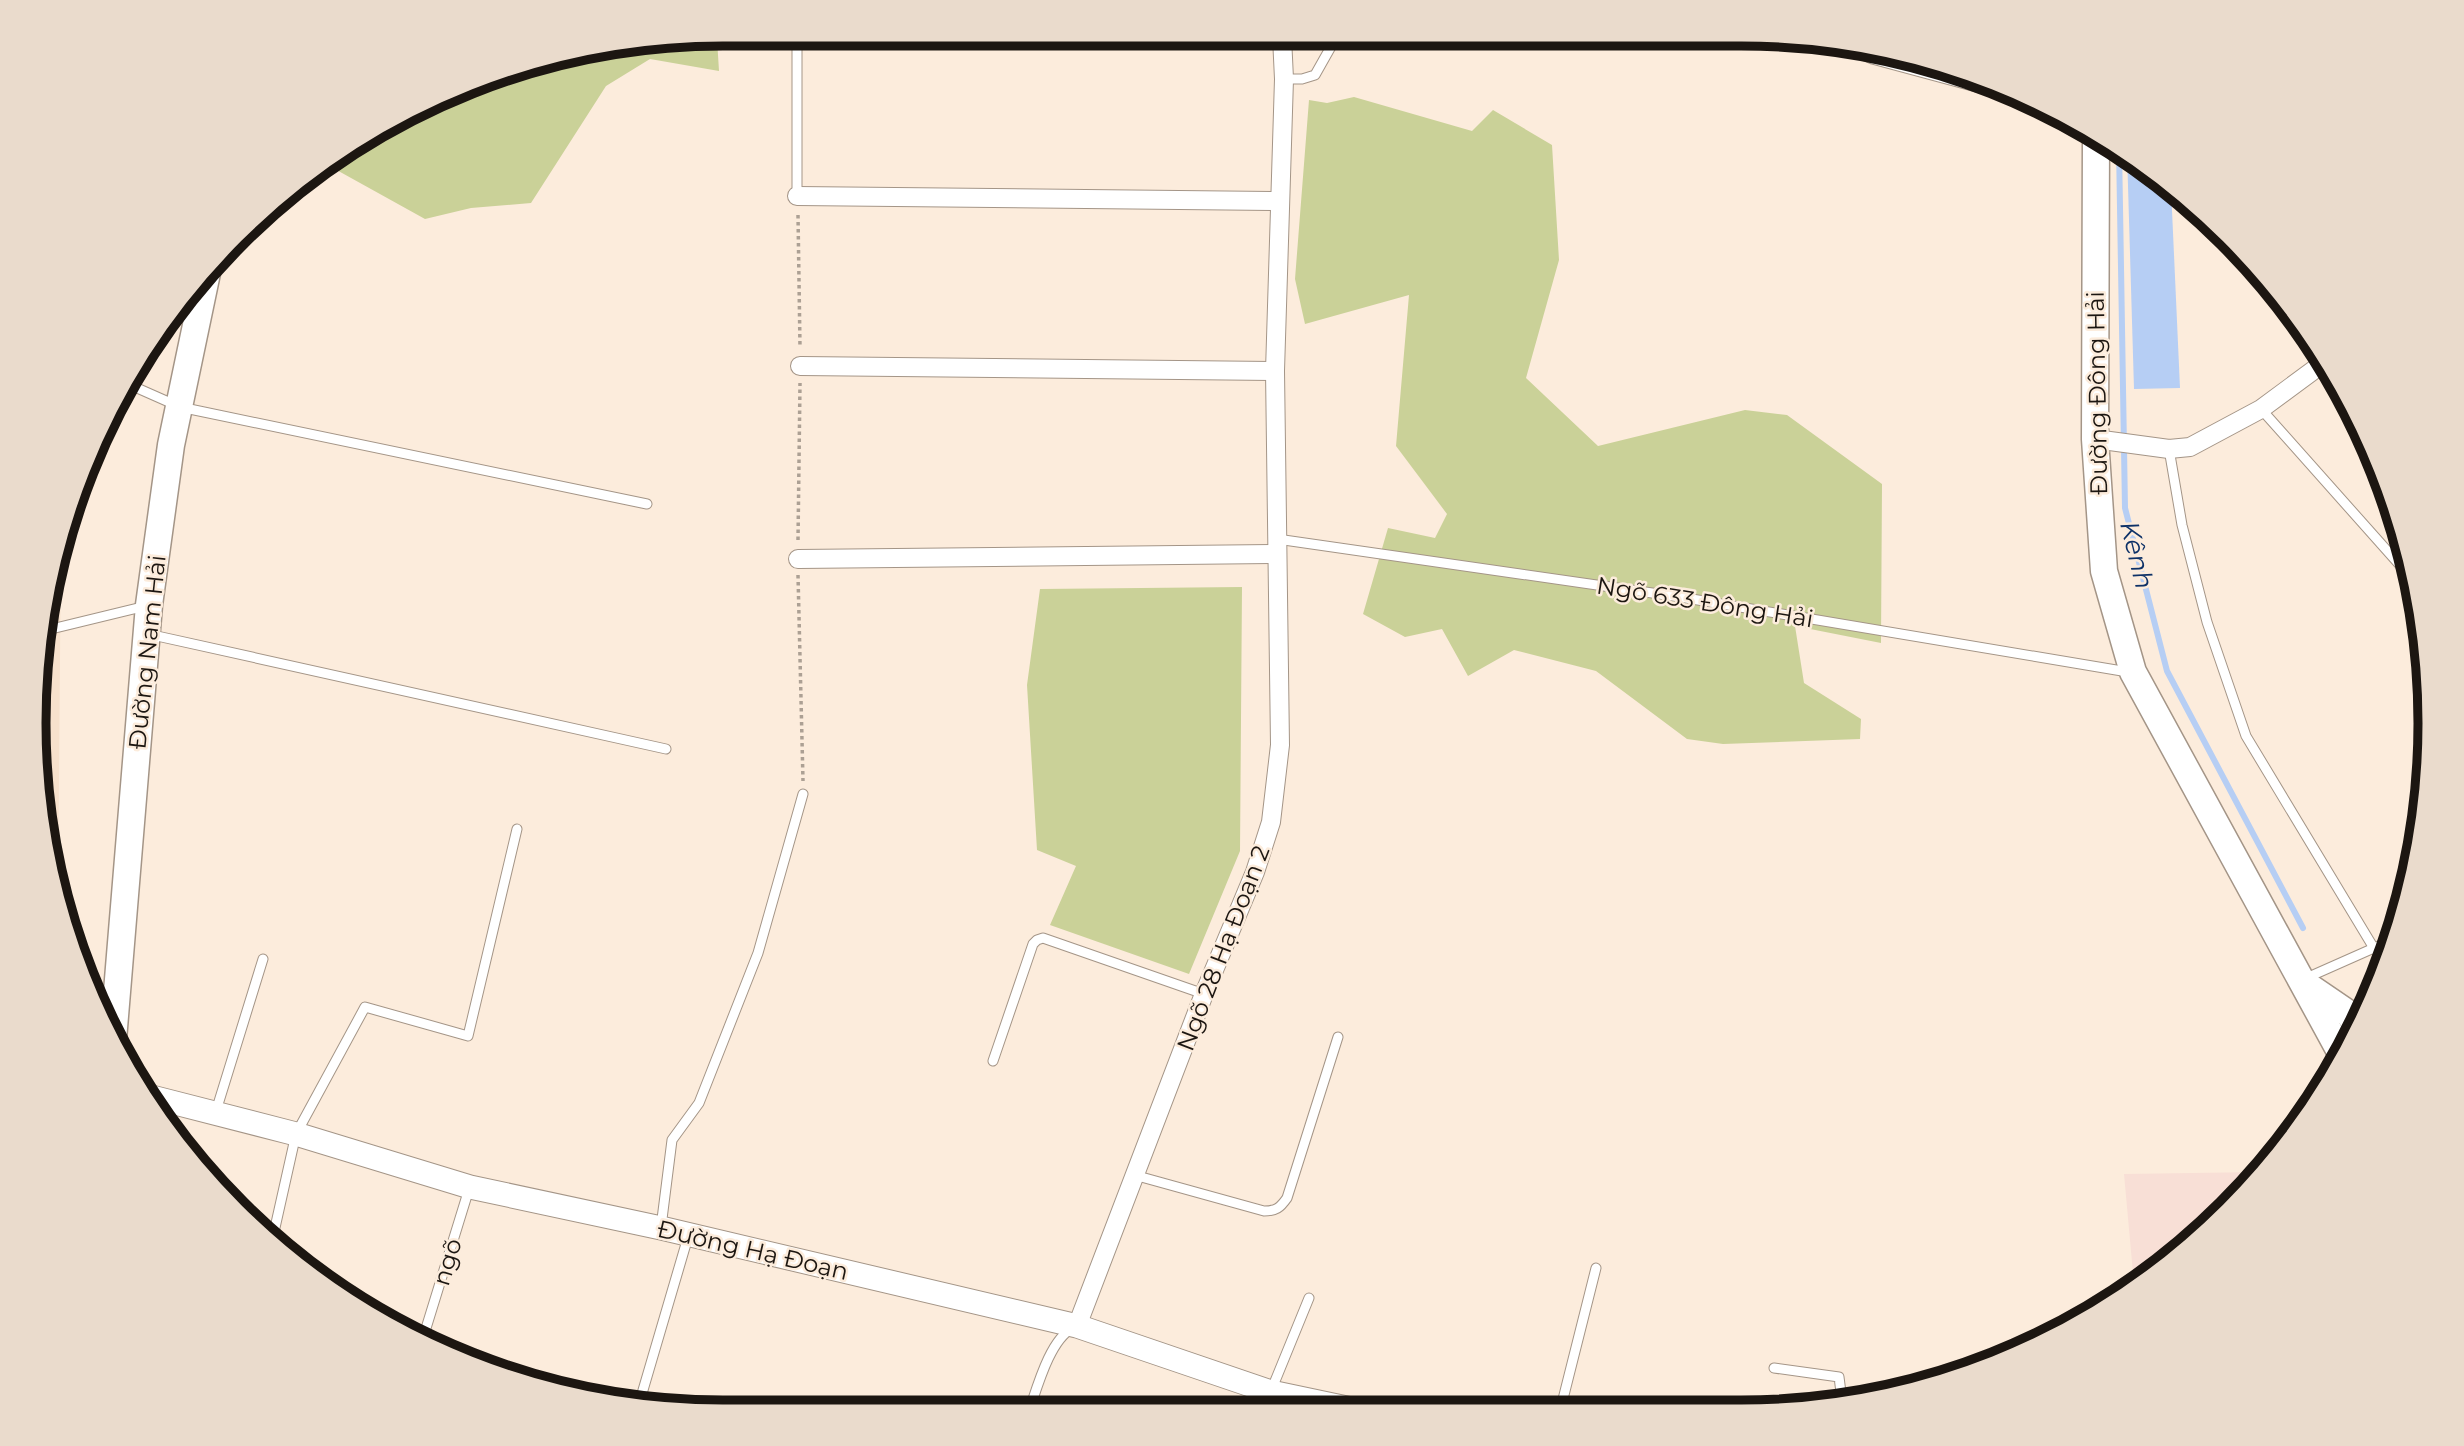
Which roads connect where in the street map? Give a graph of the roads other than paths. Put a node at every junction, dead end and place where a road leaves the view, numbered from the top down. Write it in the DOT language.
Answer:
graph roads {
  1 [pos="797,46"];
  2 [pos="1282,46"];
  3 [pos="1331,46"];
  4 [pos="1871,59"];
  5 [pos="1284,79"];
  6 [pos="1971,86"];
  7 [pos="2096,147"];
  8 [pos="797,196"];
  9 [pos="1279,201"];
  10 [pos="204,289"];
  11 [pos="800,366"];
  12 [pos="2317,368"];
  13 [pos="1275,371"];
  14 [pos="134,387"];
  15 [pos="180,407"];
  16 [pos="2261,410"];
  17 [pos="2102,440"];
  18 [pos="2169,449"];
  19 [pos="647,504"];
  20 [pos="1276,546"];
  21 [pos="798,559"];
  22 [pos="2399,564"];
  23 [pos="149,605"];
  24 [pos="52,629"];
  25 [pos="146,634"];
  26 [pos="2133,672"];
  27 [pos="666,749"];
  28 [pos="803,794"];
  29 [pos="517,829"];
  30 [pos="2381,947"];
  31 [pos="2375,950"];
  32 [pos="263,959"];
  33 [pos="2300,981"];
  34 [pos="1204,994"];
  35 [pos="2351,1018"];
  36 [pos="114,1022"];
  37 [pos="1338,1037"];
  38 [pos="2337,1046"];
  39 [pos="993,1061"];
  40 [pos="160,1099"];
  41 [pos="216,1113"];
  42 [pos="296,1134"];
  43 [pos="1134,1175"];
  44 [pos="470,1187"];
  45 [pos="661,1228"];
  46 [pos="274,1230"];
  47 [pos="689,1235"];
  48 [pos="1597,1268"];
  49 [pos="1309,1298"];
  50 [pos="1077,1326"];
  51 [pos="425,1332"];
  52 [pos="1774,1368"];
  53 [pos="1271,1392"];
  54 [pos="1841,1393"];
  55 [pos="641,1396"];
  56 [pos="1033,1400"];
  57 [pos="1309,1400"];
  58 [pos="1563,1400"];
  1 -- 8 [label="lane"];
  2 -- 5 [label="street, Ngõ 28 Hạ Đoạn 2"];
  3 -- 5 [label="lane"];
  4 -- 6 [label="lane"];
  5 -- 9 [label="street, Ngõ 28 Hạ Đoạn 2"];
  7 -- 17 [label="main road, Đường Đông Hải"];
  8 -- 9 [label="street"];
  9 -- 13 [label="street, Ngõ 28 Hạ Đoạn 2"];
  10 -- 15 [label="main road, Đường Nam Hải"];
  11 -- 13 [label="street"];
  12 -- 16 [label="street"];
  13 -- 20 [label="street, Ngõ 28 Hạ Đoạn 2"];
  14 -- 15 [label="lane"];
  15 -- 19 [label="lane"];
  15 -- 23 [label="main road, Đường Nam Hải"];
  16 -- 18 [label="street"];
  16 -- 22 [label="lane"];
  17 -- 18 [label="street"];
  17 -- 26 [label="main road, Đường Đông Hải"];
  18 -- 31 [label="lane"];
  20 -- 21 [label="street"];
  20 -- 26 [label="lane, Ngõ 633 Đông Hải"];
  20 -- 34 [label="street, Ngõ 28 Hạ Đoạn 2"];
  23 -- 24 [label="lane"];
  23 -- 25 [label="main road, Đường Nam Hải"];
  25 -- 27 [label="lane"];
  25 -- 36 [label="main road, Đường Nam Hải"];
  26 -- 33 [label="main road, Đường Đông Hải"];
  28 -- 45 [label="lane"];
  29 -- 42 [label="lane"];
  30 -- 31 [label="lane"];
  31 -- 33 [label="lane"];
  32 -- 41 [label="lane"];
  33 -- 35 [label="main road, Đường Đông Hải"];
  33 -- 38 [label="main road, Đường Đông Hải"];
  34 -- 39 [label="lane"];
  34 -- 43 [label="street, Ngõ 28 Hạ Đoạn 2"];
  37 -- 43 [label="lane"];
  40 -- 41 [label="street, Đường Hạ Đoạn"];
  41 -- 42 [label="street, Đường Hạ Đoạn"];
  42 -- 44 [label="street, Đường Hạ Đoạn"];
  42 -- 46 [label="lane"];
  43 -- 50 [label="street, Ngõ 28 Hạ Đoạn 2"];
  44 -- 45 [label="street, Đường Hạ Đoạn"];
  44 -- 51 [label="lane, ngõ"];
  45 -- 47 [label="street, Đường Hạ Đoạn"];
  47 -- 50 [label="street, Đường Hạ Đoạn"];
  47 -- 55 [label="lane"];
  48 -- 58 [label="lane"];
  49 -- 53 [label="lane"];
  50 -- 53 [label="street, Đường Hạ Đoạn"];
  50 -- 56 [label="lane"];
  52 -- 54 [label="lane"];
  53 -- 57 [label="street, Đường Hạ Đoạn"];
}
